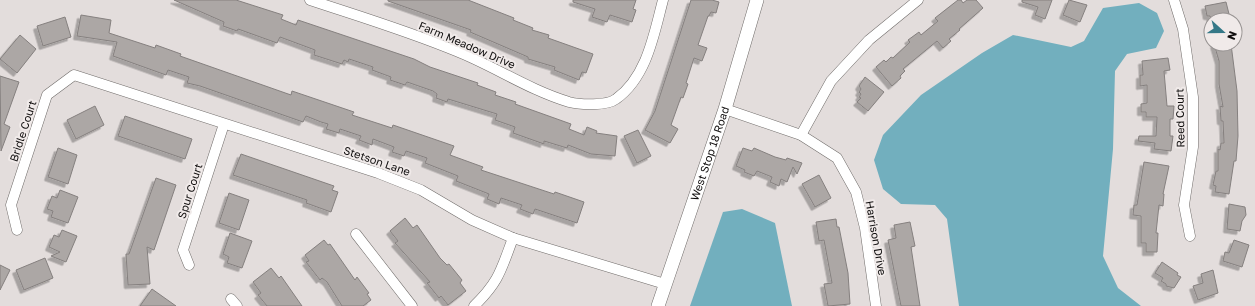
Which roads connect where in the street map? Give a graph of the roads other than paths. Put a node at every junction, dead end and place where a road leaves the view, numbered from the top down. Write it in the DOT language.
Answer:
graph roads {
  1 [pos="310,0"];
  2 [pos="663,0"];
  3 [pos="757,0"];
  4 [pos="918,0"];
  5 [pos="1174,0"];
  6 [pos="74,74"];
  7 [pos="725,109"];
  8 [pos="224,124"];
  9 [pos="801,135"];
  10 [pos="17,230"];
  11 [pos="356,234"];
  12 [pos="1190,236"];
  13 [pos="513,238"];
  14 [pos="189,265"];
  15 [pos="665,284"];
  16 [pos="412,306"];
  17 [pos="474,306"];
  18 [pos="658,306"];
  19 [pos="876,306"];
  1 -- 2 [label="street, Farm Meadow Drive"];
  3 -- 7 [label="street, West Stop 18 Road"];
  4 -- 9 [label="street"];
  5 -- 12 [label="street, Reed Court"];
  6 -- 8 [label="street, Stetson Lane"];
  6 -- 10 [label="street, Bridle Court"];
  7 -- 9 [label="street, Harrison Drive"];
  7 -- 15 [label="street, West Stop 18 Road"];
  8 -- 13 [label="street, Stetson Lane"];
  8 -- 14 [label="street, Spur Court"];
  9 -- 19 [label="street, Harrison Drive"];
  11 -- 16 [label="street"];
  13 -- 15 [label="street, Stetson Lane"];
  13 -- 17 [label="street"];
  15 -- 18 [label="street, West Stop 18 Road"];
}
